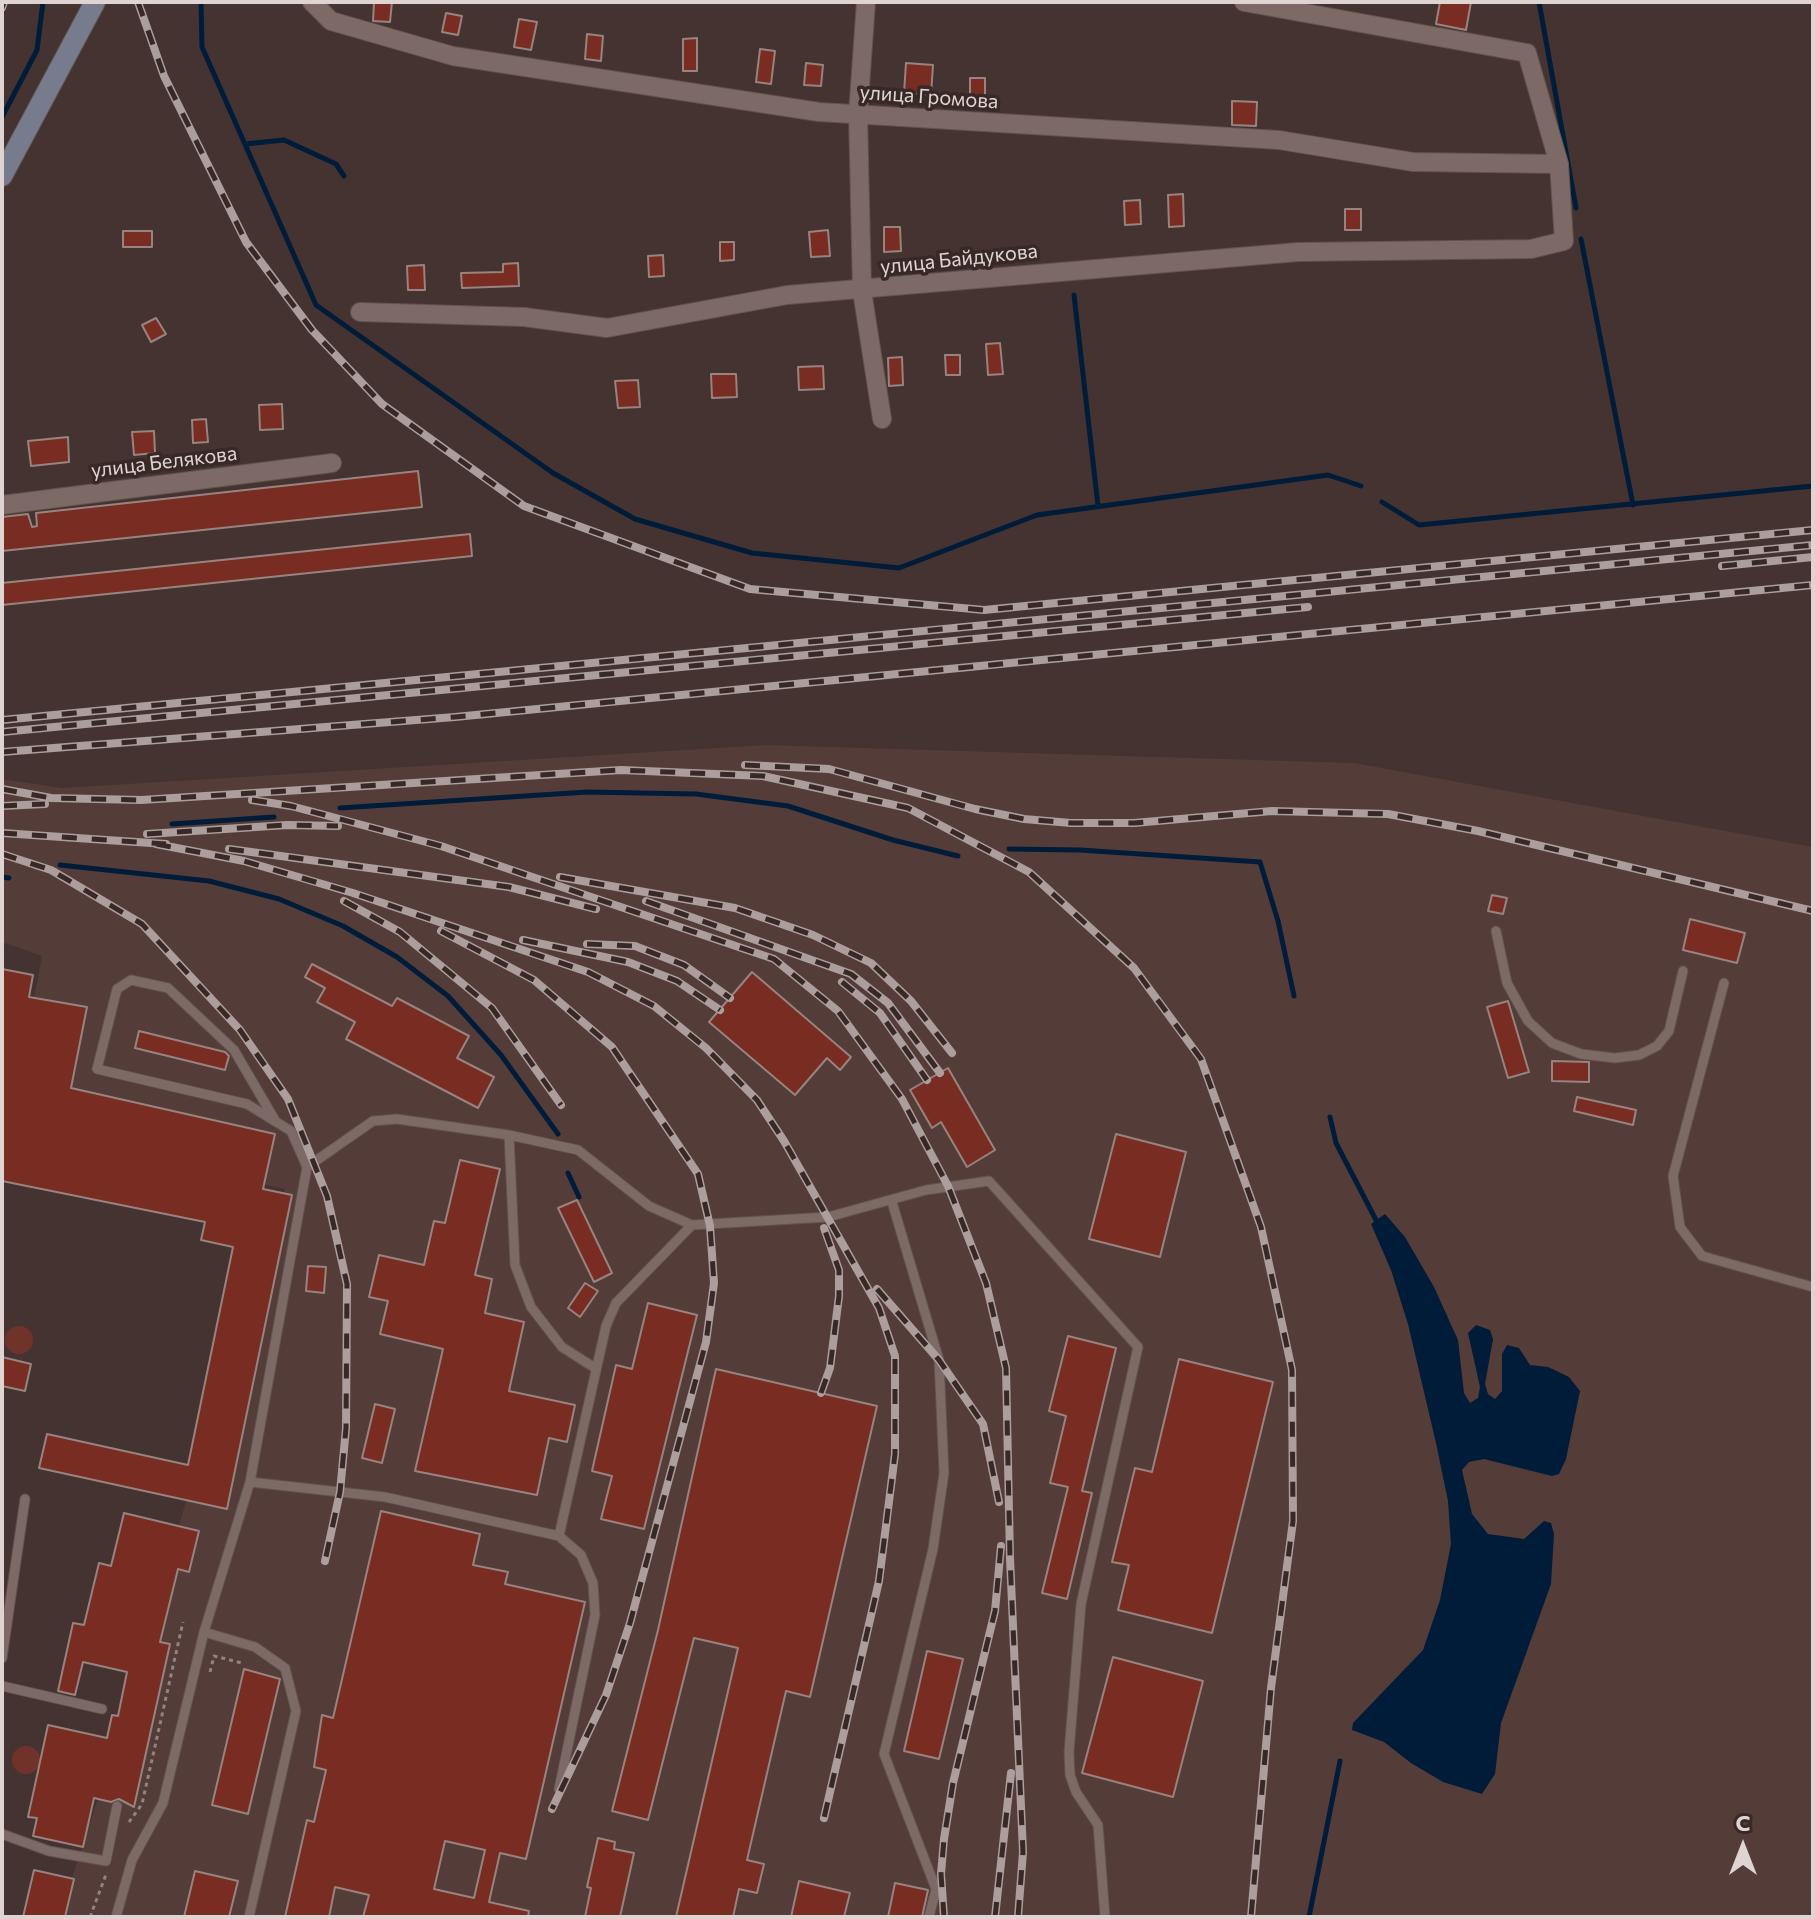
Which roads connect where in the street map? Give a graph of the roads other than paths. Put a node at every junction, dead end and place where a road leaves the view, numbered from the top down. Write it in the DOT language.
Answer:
graph roads {
  1 [pos="95,2"];
  2 [pos="312,2"];
  3 [pos="866,2"];
  4 [pos="1244,2"];
  5 [pos="858,114"];
  6 [pos="1559,164"];
  7 [pos="2,176"];
  8 [pos="862,291"];
  9 [pos="360,312"];
  10 [pos="882,419"];
  11 [pos="332,463"];
  12 [pos="2,505"];
  13 [pos="1496,931"];
  14 [pos="1683,971"];
  15 [pos="1724,983"];
  16 [pos="276,1122"];
  17 [pos="509,1135"];
  18 [pos="307,1167"];
  19 [pos="892,1202"];
  20 [pos="692,1225"];
  21 [pos="1813,1287"];
  22 [pos="595,1368"];
  23 [pos="250,1482"];
  24 [pos="25,1499"];
  25 [pos="559,1536"];
  26 [pos="204,1632"];
  27 [pos="2,1658"];
  28 [pos="2,1686"];
  29 [pos="102,1709"];
  30 [pos="559,1789"];
  31 [pos="117,1806"];
  32 [pos="2,1834"];
  33 [pos="116,1917"];
  34 [pos="249,1917"];
  35 [pos="929,1917"];
  36 [pos="1105,1917"];
  1 -- 7 [label="main road"];
  2 -- 5 [label="street, улица Громова"];
  3 -- 5 [label="street"];
  4 -- 6 [label="street"];
  5 -- 6 [label="street, улица Громова"];
  5 -- 8 [label="street"];
  6 -- 8 [label="street, улица Байдукова"];
  8 -- 9 [label="street, улица Байдукова"];
  8 -- 10 [label="street"];
  11 -- 12 [label="street, улица Белякова"];
  13 -- 14 [label="lane"];
  15 -- 21 [label="lane"];
  16 -- 16 [label="lane"];
  16 -- 18 [label="lane"];
  17 -- 18 [label="lane"];
  17 -- 20 [label="lane"];
  17 -- 22 [label="lane"];
  18 -- 23 [label="lane"];
  19 -- 20 [label="lane"];
  19 -- 35 [label="lane"];
  19 -- 36 [label="lane"];
  20 -- 22 [label="lane"];
  22 -- 25 [label="lane"];
  23 -- 25 [label="lane"];
  23 -- 26 [label="lane"];
  24 -- 27 [label="lane"];
  25 -- 30 [label="lane"];
  26 -- 33 [label="lane"];
  26 -- 34 [label="lane"];
  28 -- 29 [label="lane"];
  31 -- 32 [label="lane"];
}
